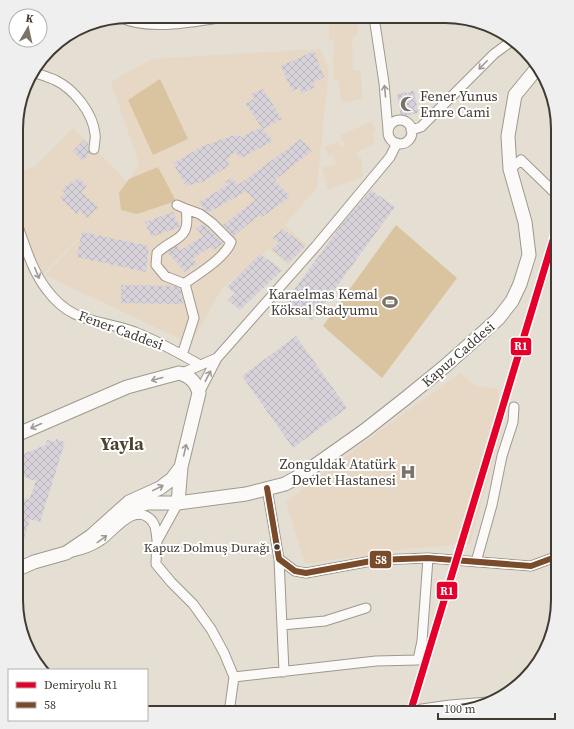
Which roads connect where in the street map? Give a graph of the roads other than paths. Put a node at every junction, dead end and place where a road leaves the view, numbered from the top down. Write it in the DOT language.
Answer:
graph roads {
  1 [pos="142,23"];
  2 [pos="186,23"];
  3 [pos="375,23"];
  4 [pos="508,44"];
  5 [pos="534,72"];
  6 [pos="39,74"];
  7 [pos="388,130"];
  8 [pos="412,130"];
  9 [pos="397,143"];
  10 [pos="94,149"];
  11 [pos="510,169"];
  12 [pos="551,189"];
  13 [pos="177,205"];
  14 [pos="186,209"];
  15 [pos="23,239"];
  16 [pos="184,284"];
  17 [pos="182,355"];
  18 [pos="217,358"];
  19 [pos="200,365"];
  20 [pos="179,373"];
  21 [pos="199,393"];
  22 [pos="514,407"];
  23 [pos="23,432"];
  24 [pos="182,467"];
  25 [pos="267,488"];
  26 [pos="199,499"];
  27 [pos="178,502"];
  28 [pos="113,516"];
  29 [pos="157,542"];
  30 [pos="66,553"];
  31 [pos="279,558"];
  32 [pos="428,558"];
  33 [pos="551,559"];
  34 [pos="476,562"];
  35 [pos="23,567"];
  36 [pos="366,608"];
  37 [pos="282,625"];
  38 [pos="284,672"];
  39 [pos="234,677"];
  40 [pos="467,704"];
  41 [pos="231,706"];
  42 [pos="443,706"];
  1 -- 2 [label="street"];
  7 -- 3 [label="street, one-way"];
  4 -- 8 [label="street, one-way"];
  5 -- 11 [label="main road, Kapuz Caddesi"];
  6 -- 10 [label="street"];
  7 -- 8 [label="street"];
  7 -- 9 [label="street"];
  8 -- 9 [label="street"];
  9 -- 18 [label="street"];
  11 -- 12 [label="street"];
  11 -- 25 [label="main road, Kapuz Caddesi"];
  13 -- 14 [label="street"];
  14 -- 16 [label="street"];
  14 -- 16 [label="street"];
  15 -- 17 [label="street, Fener Caddesi, one-way"];
  16 -- 17 [label="street"];
  17 -- 19 [label="street, Fener Caddesi"];
  18 -- 19 [label="street"];
  21 -- 18 [label="street, one-way"];
  19 -- 20 [label="street"];
  20 -- 21 [label="main road"];
  20 -- 23 [label="main road, one-way"];
  24 -- 21 [label="main road, one-way"];
  22 -- 34 [label="street"];
  24 -- 26 [label="main road"];
  24 -- 27 [label="main road"];
  28 -- 24 [label="main road, one-way"];
  25 -- 26 [label="main road, Kapuz Caddesi"];
  25 -- 31 [label="street"];
  26 -- 27 [label="main road, Kapuz Caddesi"];
  27 -- 28 [label="main road, Kapuz Caddesi"];
  27 -- 29 [label="street"];
  28 -- 30 [label="main road"];
  30 -- 29 [label="street, one-way"];
  29 -- 39 [label="street"];
  30 -- 35 [label="main road"];
  31 -- 32 [label="street"];
  31 -- 37 [label="street"];
  32 -- 34 [label="street"];
  32 -- 38 [label="street"];
  33 -- 34 [label="street"];
  36 -- 37 [label="street"];
  37 -- 38 [label="street"];
  38 -- 39 [label="street"];
  39 -- 41 [label="street"];
  40 -- 42 [label="street"];
}
